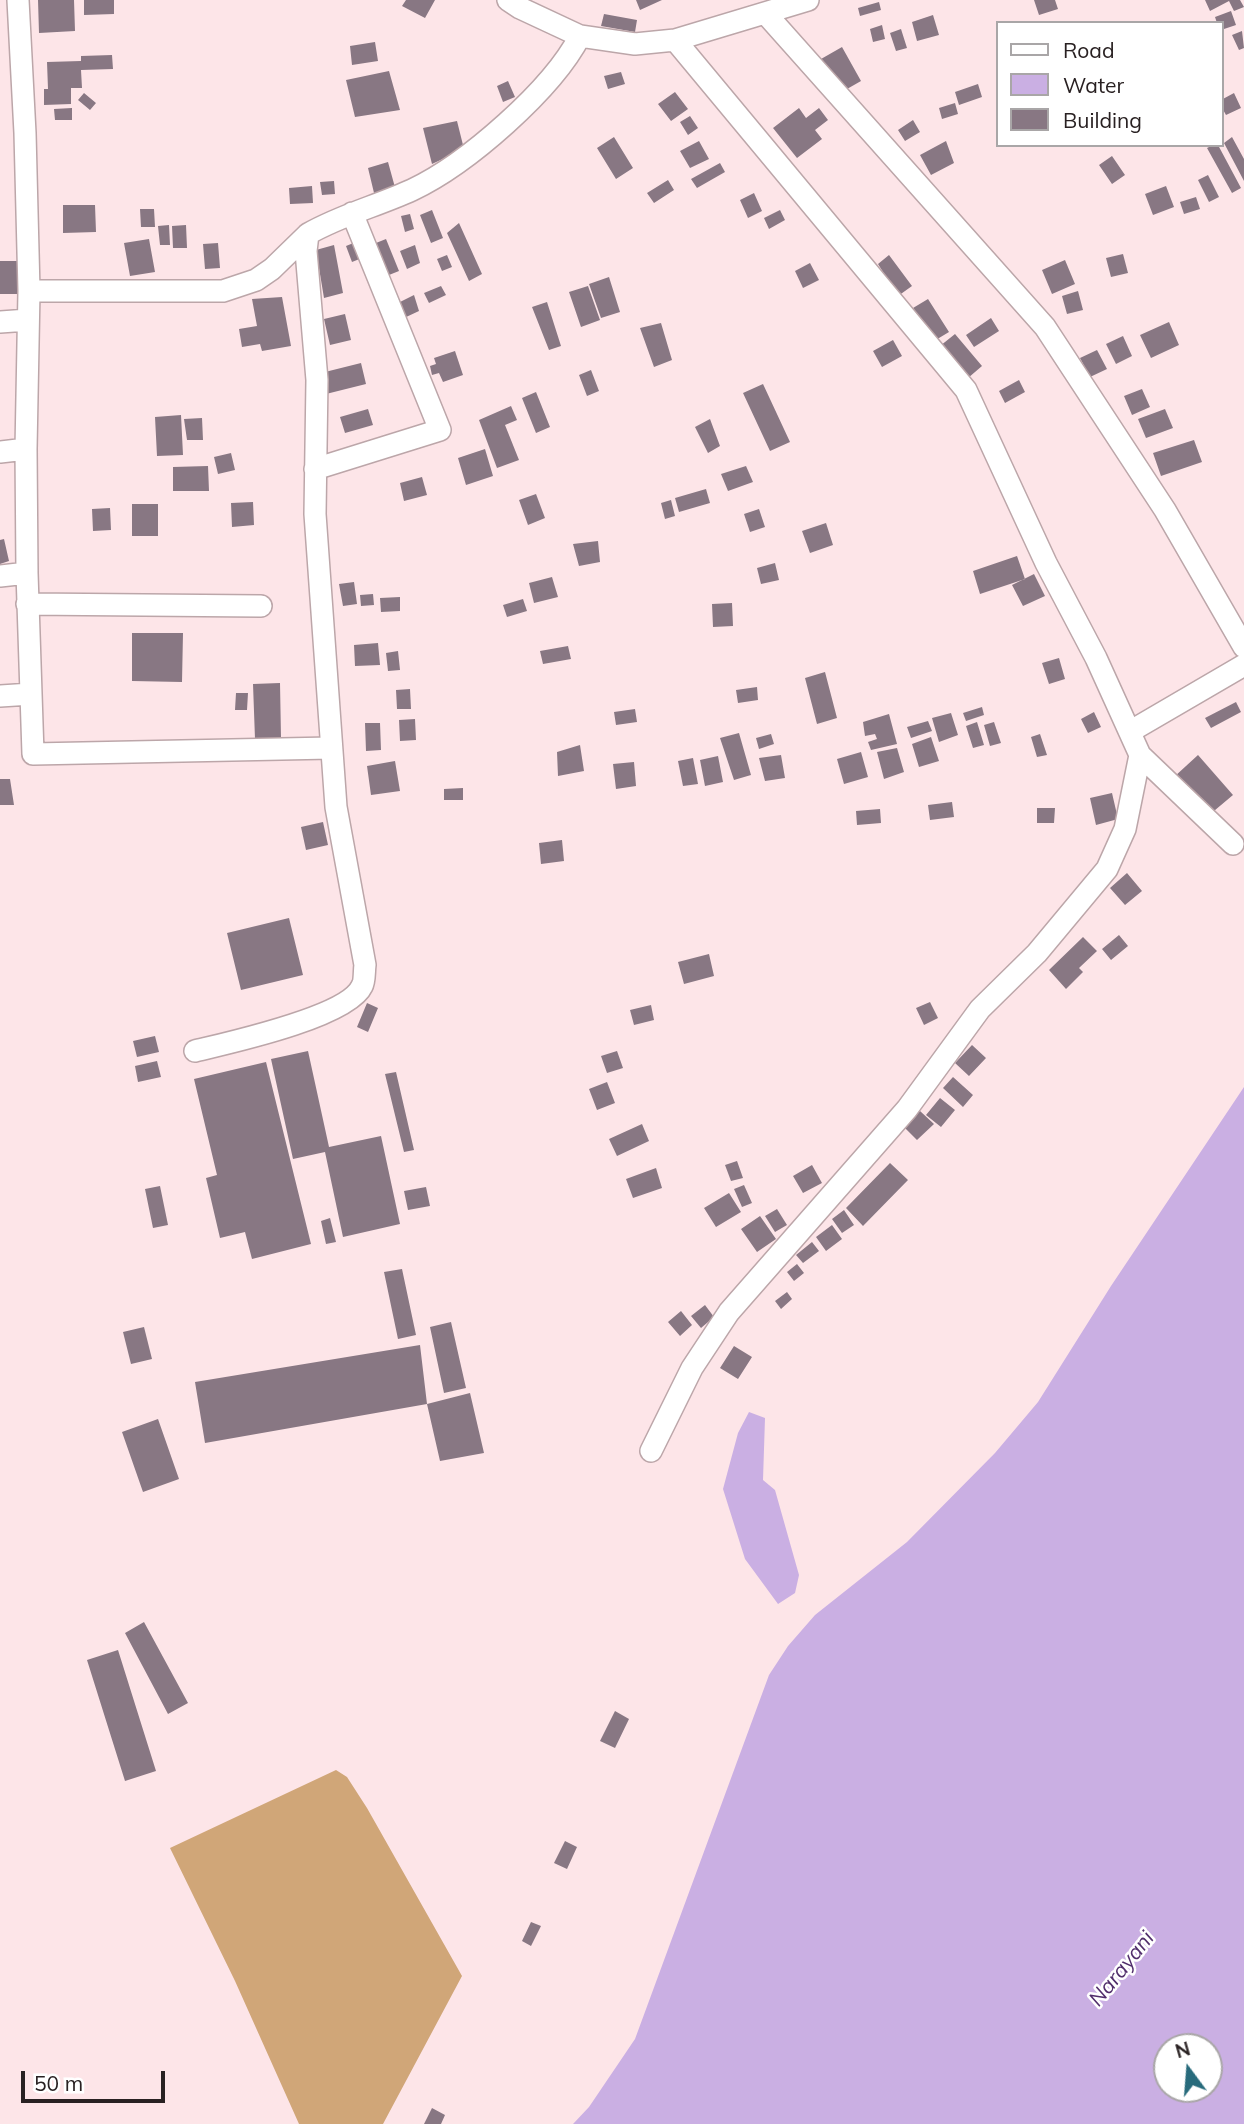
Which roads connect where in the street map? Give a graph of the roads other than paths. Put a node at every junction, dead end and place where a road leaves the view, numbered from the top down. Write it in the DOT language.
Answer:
graph roads {
  1 [pos="18,0"];
  2 [pos="508,0"];
  3 [pos="808,0"];
  4 [pos="766,14"];
  5 [pos="580,36"];
  6 [pos="675,40"];
  7 [pos="352,213"];
  8 [pos="308,234"];
  9 [pos="29,291"];
  10 [pos="28,320"];
  11 [pos="0,322"];
  12 [pos="26,449"];
  13 [pos="0,452"];
  14 [pos="315,469"];
  15 [pos="27,573"];
  16 [pos="0,576"];
  17 [pos="27,604"];
  18 [pos="261,606"];
  19 [pos="1244,647"];
  20 [pos="1244,664"];
  21 [pos="31,694"];
  22 [pos="0,696"];
  23 [pos="1131,731"];
  24 [pos="331,748"];
  25 [pos="1140,755"];
  26 [pos="1233,844"];
  27 [pos="195,1051"];
  28 [pos="651,1451"];
  1 -- 9 [label="street"];
  2 -- 5 [label="street"];
  3 -- 4 [label="street"];
  4 -- 6 [label="street"];
  4 -- 19 [label="street"];
  5 -- 6 [label="street"];
  5 -- 7 [label="street"];
  6 -- 23 [label="street"];
  7 -- 8 [label="street"];
  7 -- 14 [label="street"];
  8 -- 9 [label="street"];
  8 -- 14 [label="street"];
  9 -- 10 [label="street"];
  10 -- 11 [label="street"];
  10 -- 12 [label="street"];
  12 -- 13 [label="street"];
  12 -- 15 [label="street"];
  14 -- 24 [label="street"];
  15 -- 16 [label="street"];
  15 -- 17 [label="street"];
  17 -- 18 [label="street"];
  17 -- 21 [label="street"];
  20 -- 23 [label="street"];
  21 -- 22 [label="street"];
  21 -- 24 [label="street"];
  23 -- 25 [label="street"];
  24 -- 27 [label="street"];
  25 -- 26 [label="street"];
  25 -- 28 [label="street"];
}
